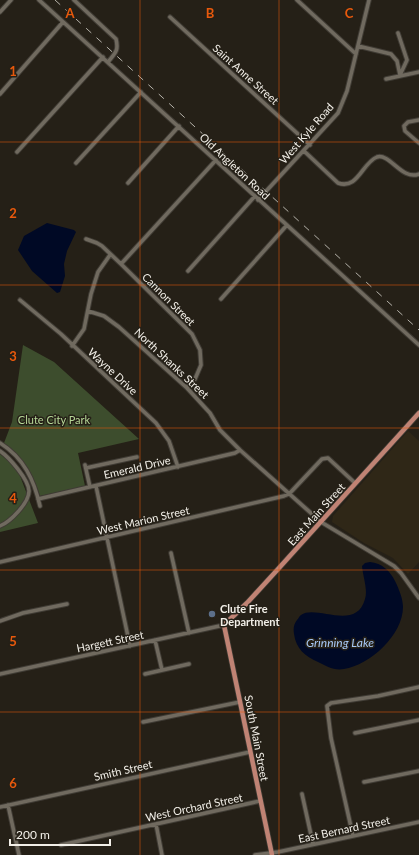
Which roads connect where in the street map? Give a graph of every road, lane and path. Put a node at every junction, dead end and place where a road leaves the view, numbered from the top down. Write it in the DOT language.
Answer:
graph roads {
  1 [pos="39,0"];
  2 [pos="74,0"];
  3 [pos="296,0"];
  4 [pos="369,0"];
  5 [pos="10,1"];
  6 [pos="0,12"];
  7 [pos="170,17"];
  8 [pos="63,22"];
  9 [pos="398,33"];
  10 [pos="358,46"];
  11 [pos="356,54"];
  12 [pos="102,57"];
  13 [pos="108,62"];
  14 [pos="419,72"];
  15 [pos="400,75"];
  16 [pos="386,79"];
  17 [pos="141,92"];
  18 [pos="0,94"];
  19 [pos="419,120"];
  20 [pos="179,126"];
  21 [pos="419,143"];
  22 [pos="310,145"];
  23 [pos="304,151"];
  24 [pos="17,152"];
  25 [pos="216,160"];
  26 [pos="76,163"];
  27 [pos="419,174"];
  28 [pos="128,183"];
  29 [pos="255,196"];
  30 [pos="258,200"];
  31 [pos="287,225"];
  32 [pos="86,239"];
  33 [pos="110,255"];
  34 [pos="121,264"];
  35 [pos="188,271"];
  36 [pos="221,299"];
  37 [pos="20,300"];
  38 [pos="88,311"];
  39 [pos="419,345"];
  40 [pos="72,346"];
  41 [pos="187,388"];
  42 [pos="419,412"];
  43 [pos="0,443"];
  44 [pos="240,450"];
  45 [pos="0,451"];
  46 [pos="137,457"];
  47 [pos="178,467"];
  48 [pos="355,483"];
  49 [pos="96,486"];
  50 [pos="90,487"];
  51 [pos="289,494"];
  52 [pos="38,499"];
  53 [pos="40,506"];
  54 [pos="321,522"];
  55 [pos="0,526"];
  56 [pos="108,537"];
  57 [pos="171,553"];
  58 [pos="0,562"];
  59 [pos="419,598"];
  60 [pos="67,604"];
  61 [pos="0,621"];
  62 [pos="224,625"];
  63 [pos="189,633"];
  64 [pos="155,640"];
  65 [pos="130,646"];
  66 [pos="189,664"];
  67 [pos="162,670"];
  68 [pos="0,674"];
  69 [pos="145,674"];
  70 [pos="419,687"];
  71 [pos="240,702"];
  72 [pos="419,720"];
  73 [pos="143,722"];
  74 [pos="355,733"];
  75 [pos="250,752"];
  76 [pos="419,771"];
  77 [pos="364,782"];
  78 [pos="302,794"];
  79 [pos="260,801"];
  80 [pos="8,805"];
  81 [pos="0,807"];
  82 [pos="419,822"];
  83 [pos="156,824"];
  84 [pos="353,836"];
  85 [pos="313,844"];
  86 [pos="61,845"];
  87 [pos="272,854"];
  88 [pos="19,855"];
  89 [pos="162,855"];
  90 [pos="255,855"];
  1 -- 8 [label="street, Old Angleton Road"];
  2 -- 13 [label="street"];
  3 -- 11 [label="street"];
  4 -- 10 [label="street, West Kyle Road"];
  5 -- 6 [label="street"];
  7 -- 22 [label="street, Saint Anne Street"];
  8 -- 12 [label="street, Old Angleton Road"];
  8 -- 18 [label="street"];
  9 -- 15 [label="street"];
  10 -- 11 [label="street, West Kyle Road"];
  10 -- 15 [label="street"];
  11 -- 22 [label="street, West Kyle Road"];
  12 -- 13 [label="street, Old Angleton Road"];
  12 -- 24 [label="street"];
  13 -- 17 [label="street, Old Angleton Road"];
  14 -- 15 [label="street"];
  15 -- 16 [label="street"];
  17 -- 20 [label="street, Old Angleton Road"];
  17 -- 26 [label="street"];
  19 -- 21 [label="street"];
  20 -- 25 [label="street, Old Angleton Road"];
  20 -- 28 [label="street"];
  22 -- 23 [label="street, West Kyle Road"];
  23 -- 27 [label="street"];
  23 -- 30 [label="street, West Kyle Road"];
  25 -- 29 [label="street, Old Angleton Road"];
  25 -- 34 [label="street"];
  29 -- 30 [label="street, Old Angleton Road"];
  29 -- 35 [label="street"];
  30 -- 31 [label="street, Old Angleton Road"];
  31 -- 36 [label="street"];
  31 -- 39 [label="street, Old Angleton Road"];
  32 -- 33 [label="street, Cannon Street"];
  33 -- 34 [label="street, Cannon Street"];
  33 -- 38 [label="street"];
  34 -- 41 [label="street, Cannon Street"];
  37 -- 40 [label="street, Wayne Drive"];
  38 -- 40 [label="street"];
  38 -- 41 [label="street, North Shanks Street"];
  40 -- 47 [label="street, Wayne Drive"];
  41 -- 44 [label="street, North Shanks Street"];
  42 -- 48 [label="main road, East Main Street"];
  43 -- 52 [label="street"];
  44 -- 47 [label="street, Emerald Drive"];
  44 -- 51 [label="street, North Shanks Street"];
  45 -- 55 [label="street"];
  46 -- 50 [label="street"];
  47 -- 49 [label="street, Emerald Drive"];
  48 -- 51 [label="street"];
  48 -- 54 [label="main road, East Main Street"];
  49 -- 50 [label="street, Emerald Drive"];
  49 -- 56 [label="street"];
  50 -- 52 [label="street, Emerald Drive"];
  51 -- 54 [label="street, North Shanks Street"];
  51 -- 56 [label="street, West Marion Street"];
  52 -- 53 [label="street"];
  54 -- 59 [label="street, North Shanks Street"];
  54 -- 62 [label="main road, East Main Street"];
  56 -- 58 [label="street, West Marion Street"];
  56 -- 65 [label="street"];
  57 -- 63 [label="street"];
  60 -- 61 [label="street"];
  62 -- 63 [label="street, Hargett Street"];
  62 -- 71 [label="main road, South Main Street"];
  63 -- 64 [label="street, Hargett Street"];
  64 -- 65 [label="street, Hargett Street"];
  64 -- 67 [label="street"];
  65 -- 68 [label="street, Hargett Street"];
  66 -- 67 [label="street"];
  67 -- 69 [label="street"];
  70 -- 84 [label="street"];
  71 -- 73 [label="street"];
  71 -- 75 [label="main road, South Main Street"];
  72 -- 74 [label="street"];
  75 -- 79 [label="main road, South Main Street"];
  75 -- 80 [label="street, Smith Street"];
  76 -- 77 [label="street"];
  78 -- 85 [label="street"];
  79 -- 83 [label="street, West Orchard Street"];
  79 -- 87 [label="main road, South Main Street"];
  80 -- 81 [label="street, Smith Street"];
  80 -- 88 [label="street"];
  82 -- 84 [label="street, East Bernard Street"];
  83 -- 86 [label="street, West Orchard Street"];
  83 -- 89 [label="street"];
  84 -- 85 [label="street, East Bernard Street"];
  85 -- 87 [label="street, East Bernard Street"];
  87 -- 90 [label="street, East Bernard Street"];
}
